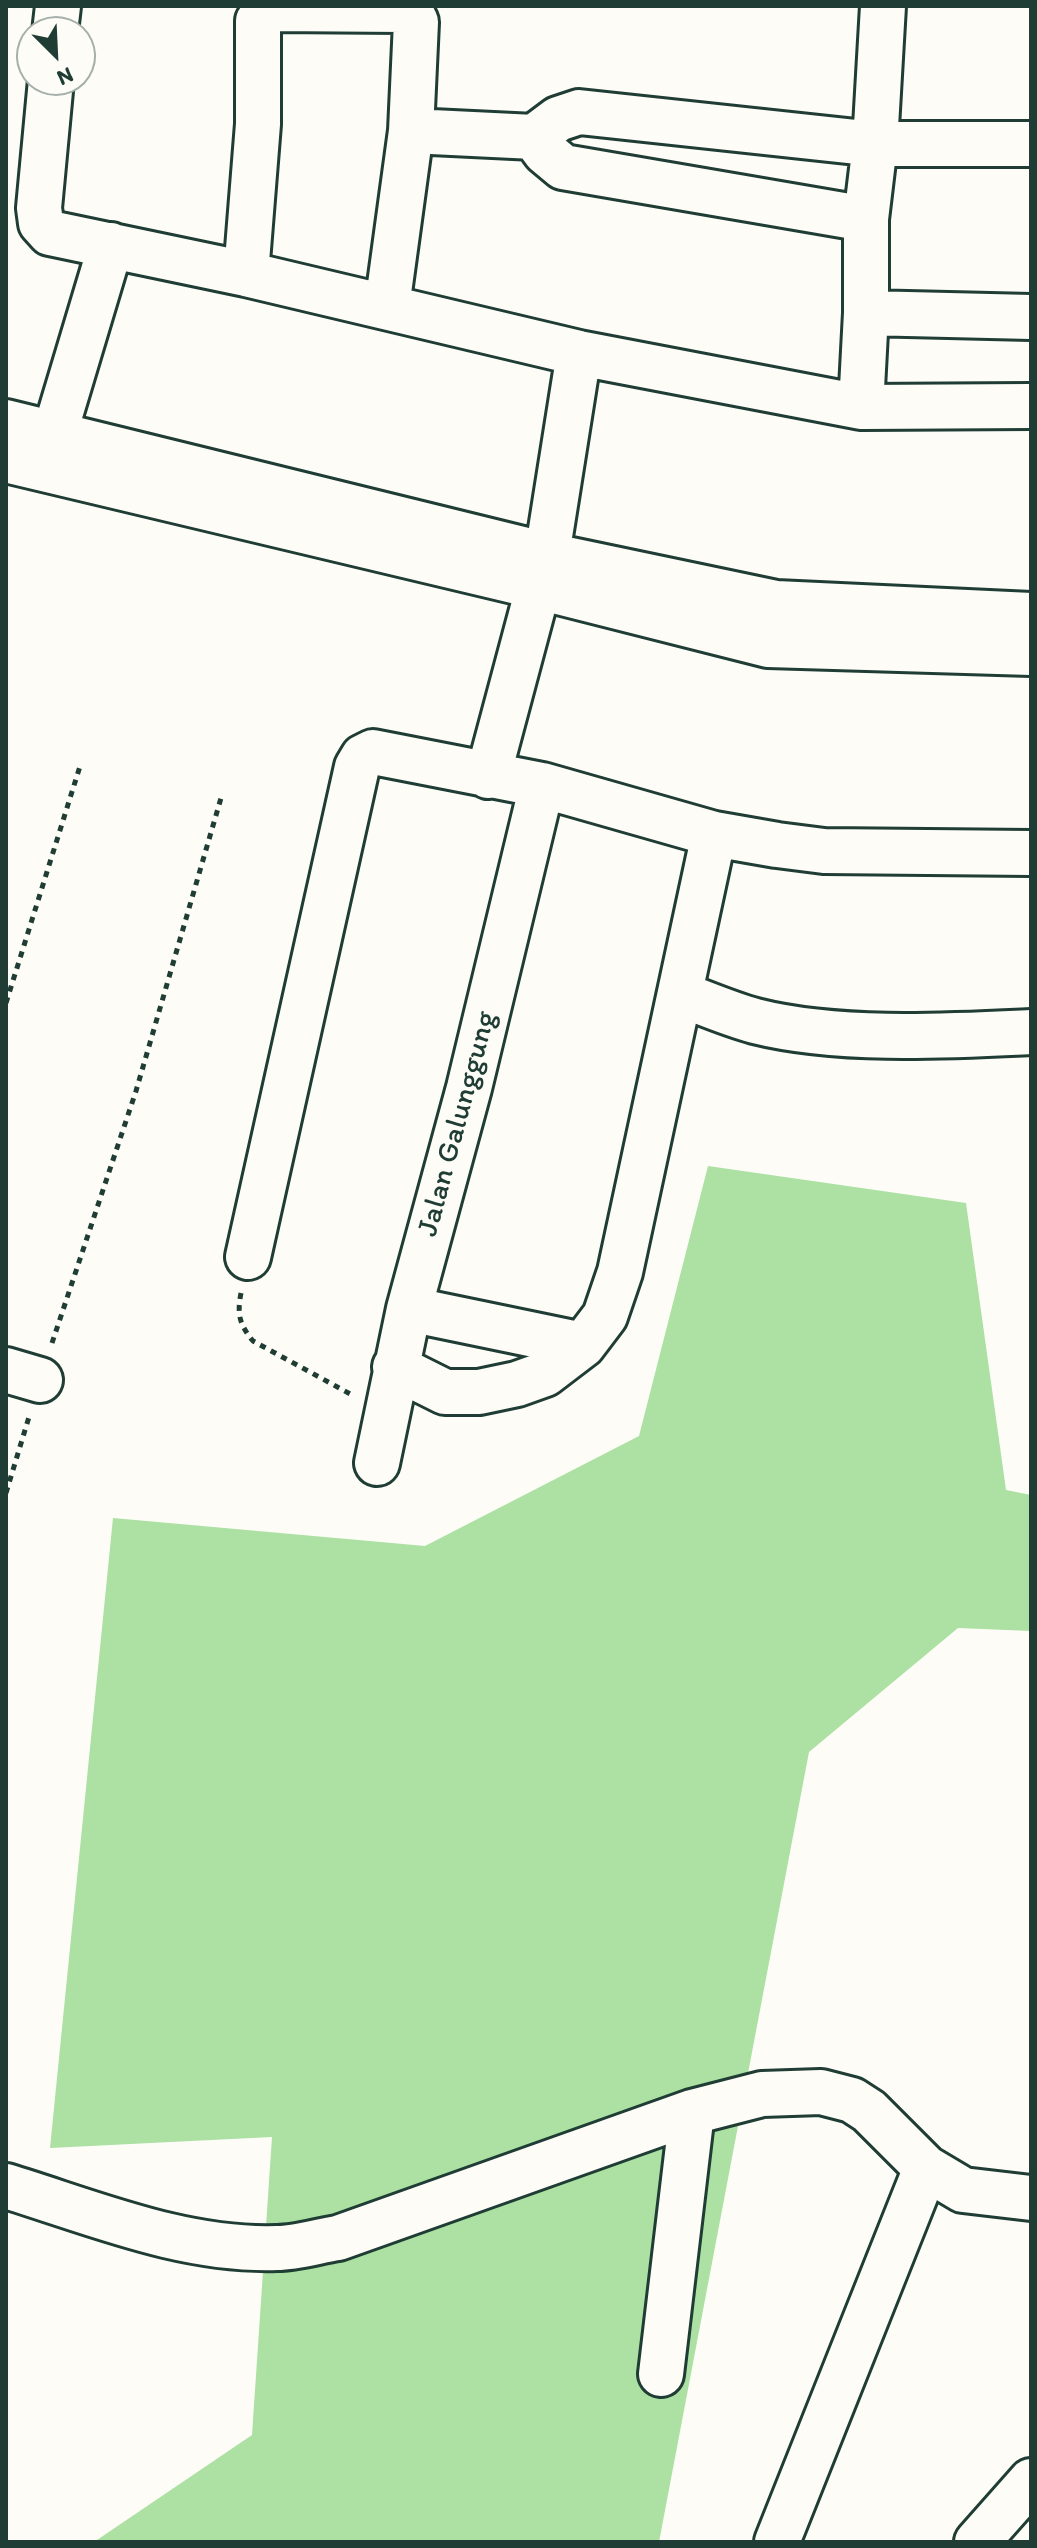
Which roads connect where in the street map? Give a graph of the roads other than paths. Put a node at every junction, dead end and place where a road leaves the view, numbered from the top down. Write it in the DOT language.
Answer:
graph roads {
  1 [pos="883,6"];
  2 [pos="50,96"];
  3 [pos="411,131"];
  4 [pos="534,137"];
  5 [pos="875,144"];
  6 [pos="1031,144"];
  7 [pos="866,219"];
  8 [pos="111,245"];
  9 [pos="246,274"];
  10 [pos="387,307"];
  11 [pos="866,313"];
  12 [pos="1031,317"];
  13 [pos="579,353"];
  14 [pos="1031,406"];
  15 [pos="861,407"];
  16 [pos="6,422"];
  17 [pos="36,454"];
  18 [pos="543,571"];
  19 [pos="1031,615"];
  20 [pos="1031,653"];
  21 [pos="488,776"];
  22 [pos="542,785"];
  23 [pos="714,834"];
  24 [pos="1031,853"];
  25 [pos="680,994"];
  26 [pos="1031,1032"];
  27 [pos="248,1257"];
  28 [pos="409,1309"];
  29 [pos="583,1345"];
  30 [pos="395,1367"];
  31 [pos="377,1463"];
  32 [pos="692,2112"];
  33 [pos="926,2168"];
  34 [pos="6,2186"];
  35 [pos="1031,2198"];
  36 [pos="661,2374"];
  37 [pos="1031,2481"];
  38 [pos="777,2542"];
  39 [pos="977,2542"];
  1 -- 5 [label="main road"];
  2 -- 8 [label="main road"];
  3 -- 4 [label="main road"];
  3 -- 9 [label="main road"];
  3 -- 10 [label="main road"];
  4 -- 5 [label="main road"];
  4 -- 7 [label="main road"];
  5 -- 6 [label="main road"];
  5 -- 7 [label="main road"];
  7 -- 11 [label="main road"];
  8 -- 9 [label="main road"];
  8 -- 17 [label="main road"];
  9 -- 10 [label="main road"];
  10 -- 13 [label="main road"];
  11 -- 12 [label="main road"];
  11 -- 15 [label="main road"];
  13 -- 15 [label="main road"];
  13 -- 18 [label="main road"];
  14 -- 15 [label="main road"];
  16 -- 17 [label="main road"];
  17 -- 18 [label="main road"];
  18 -- 19 [label="main road"];
  18 -- 20 [label="main road"];
  18 -- 21 [label="main road"];
  21 -- 22 [label="main road"];
  21 -- 27 [label="main road"];
  22 -- 23 [label="main road"];
  22 -- 28 [label="main road, Jalan Galunggung"];
  23 -- 24 [label="main road"];
  23 -- 25 [label="main road"];
  25 -- 26 [label="main road"];
  25 -- 29 [label="main road"];
  28 -- 29 [label="main road"];
  28 -- 30 [label="main road, Jalan Galunggung"];
  29 -- 30 [label="main road"];
  30 -- 31 [label="main road, Jalan Galunggung"];
  32 -- 33 [label="main road"];
  32 -- 34 [label="main road"];
  32 -- 36 [label="main road"];
  33 -- 35 [label="main road"];
  33 -- 38 [label="main road"];
  37 -- 39 [label="main road"];
}
